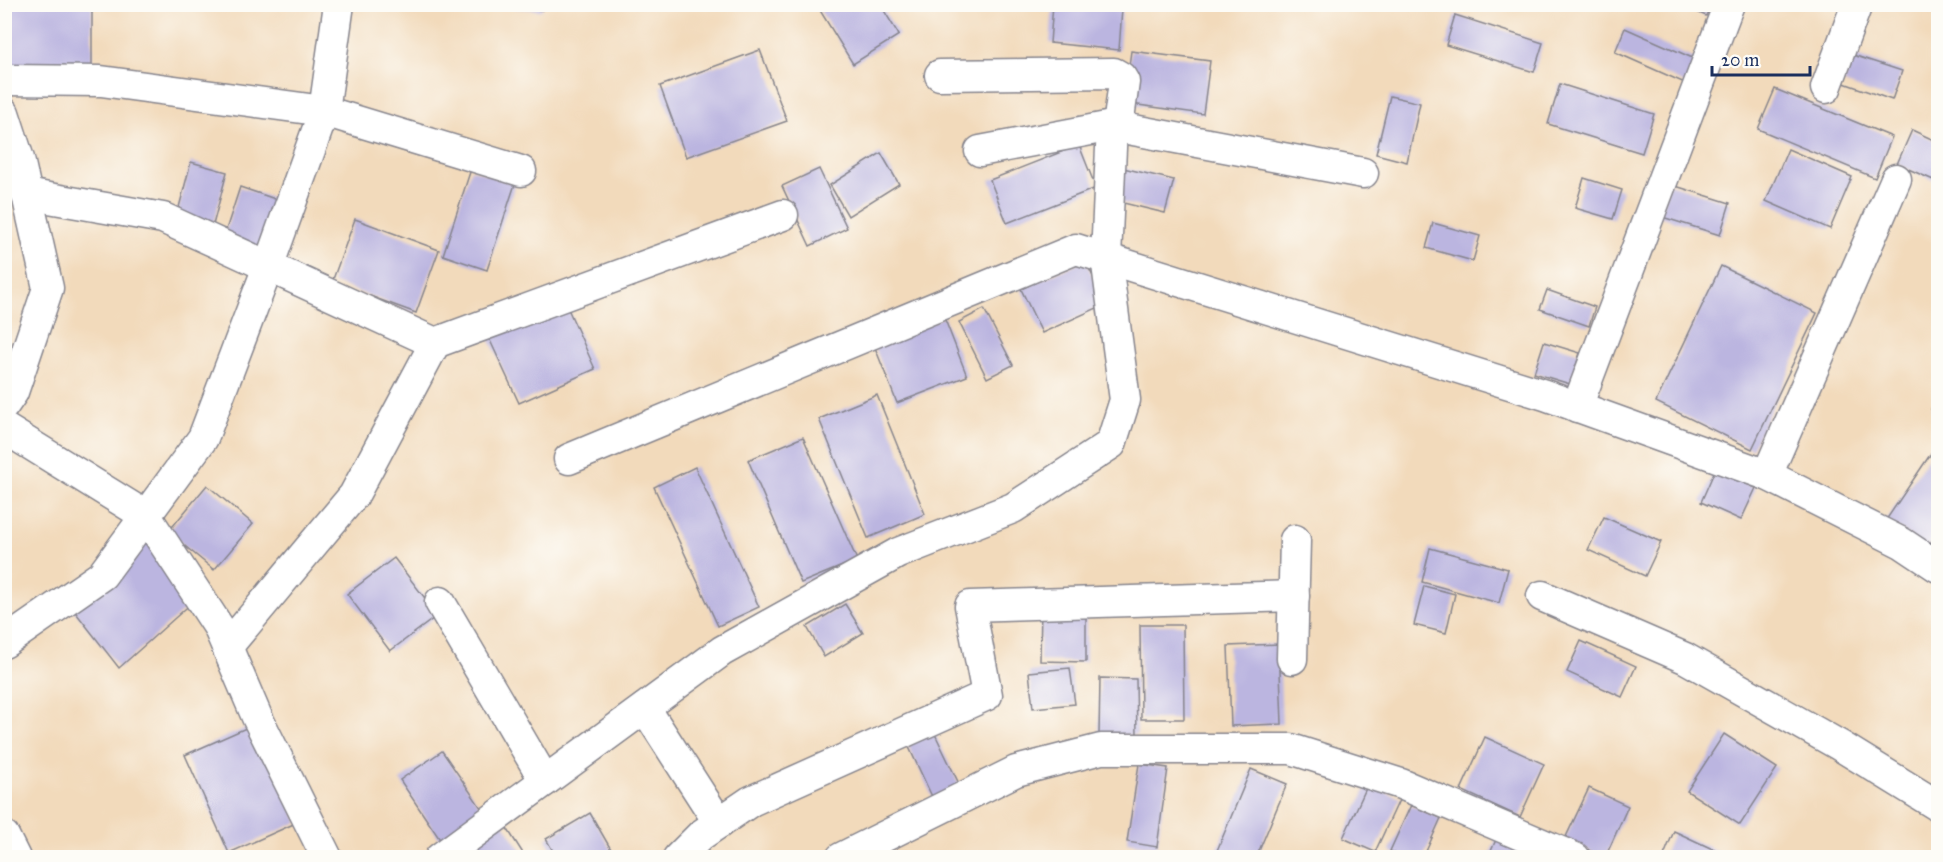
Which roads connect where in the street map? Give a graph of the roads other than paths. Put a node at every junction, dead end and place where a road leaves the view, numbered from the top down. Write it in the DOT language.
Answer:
graph roads {
  1 [pos="339,4"];
  2 [pos="1729,4"];
  3 [pos="1857,4"];
  4 [pos="940,75"];
  5 [pos="4,80"];
  6 [pos="1826,88"];
  7 [pos="324,111"];
  8 [pos="4,113"];
  9 [pos="1115,126"];
  10 [pos="980,151"];
  11 [pos="521,171"];
  12 [pos="1364,173"];
  13 [pos="1896,179"];
  14 [pos="26,194"];
  15 [pos="783,215"];
  16 [pos="1106,257"];
  17 [pos="268,267"];
  18 [pos="435,344"];
  19 [pos="4,405"];
  20 [pos="1577,407"];
  21 [pos="4,428"];
  22 [pos="569,459"];
  23 [pos="1767,475"];
  24 [pos="146,516"];
  25 [pos="1294,540"];
  26 [pos="1938,567"];
  27 [pos="1294,596"];
  28 [pos="1542,597"];
  29 [pos="440,602"];
  30 [pos="4,643"];
  31 [pos="227,647"];
  32 [pos="1292,659"];
  33 [pos="645,708"];
  34 [pos="545,781"];
  35 [pos="1938,807"];
  36 [pos="4,836"];
  37 [pos="712,838"];
  38 [pos="15,858"];
  39 [pos="327,858"];
  40 [pos="440,858"];
  41 [pos="678,858"];
  42 [pos="841,858"];
  43 [pos="1575,858"];
  1 -- 7 [label="street"];
  2 -- 20 [label="street"];
  3 -- 6 [label="street"];
  4 -- 9 [label="street"];
  5 -- 7 [label="street"];
  7 -- 11 [label="street"];
  7 -- 17 [label="street"];
  8 -- 14 [label="street"];
  9 -- 10 [label="street"];
  9 -- 12 [label="street"];
  9 -- 16 [label="street"];
  13 -- 23 [label="street"];
  14 -- 17 [label="street"];
  14 -- 19 [label="street"];
  15 -- 18 [label="street"];
  16 -- 20 [label="street"];
  16 -- 22 [label="street"];
  16 -- 33 [label="street"];
  17 -- 18 [label="street"];
  17 -- 24 [label="street"];
  18 -- 31 [label="street"];
  20 -- 23 [label="street"];
  21 -- 24 [label="street"];
  23 -- 26 [label="street"];
  24 -- 30 [label="street"];
  24 -- 31 [label="street"];
  25 -- 27 [label="street"];
  27 -- 32 [label="street"];
  27 -- 37 [label="street"];
  28 -- 35 [label="street"];
  29 -- 34 [label="street"];
  31 -- 39 [label="street"];
  33 -- 34 [label="street"];
  33 -- 37 [label="street"];
  34 -- 40 [label="street"];
  36 -- 38 [label="street"];
  37 -- 41 [label="street"];
  42 -- 43 [label="street"];
}
